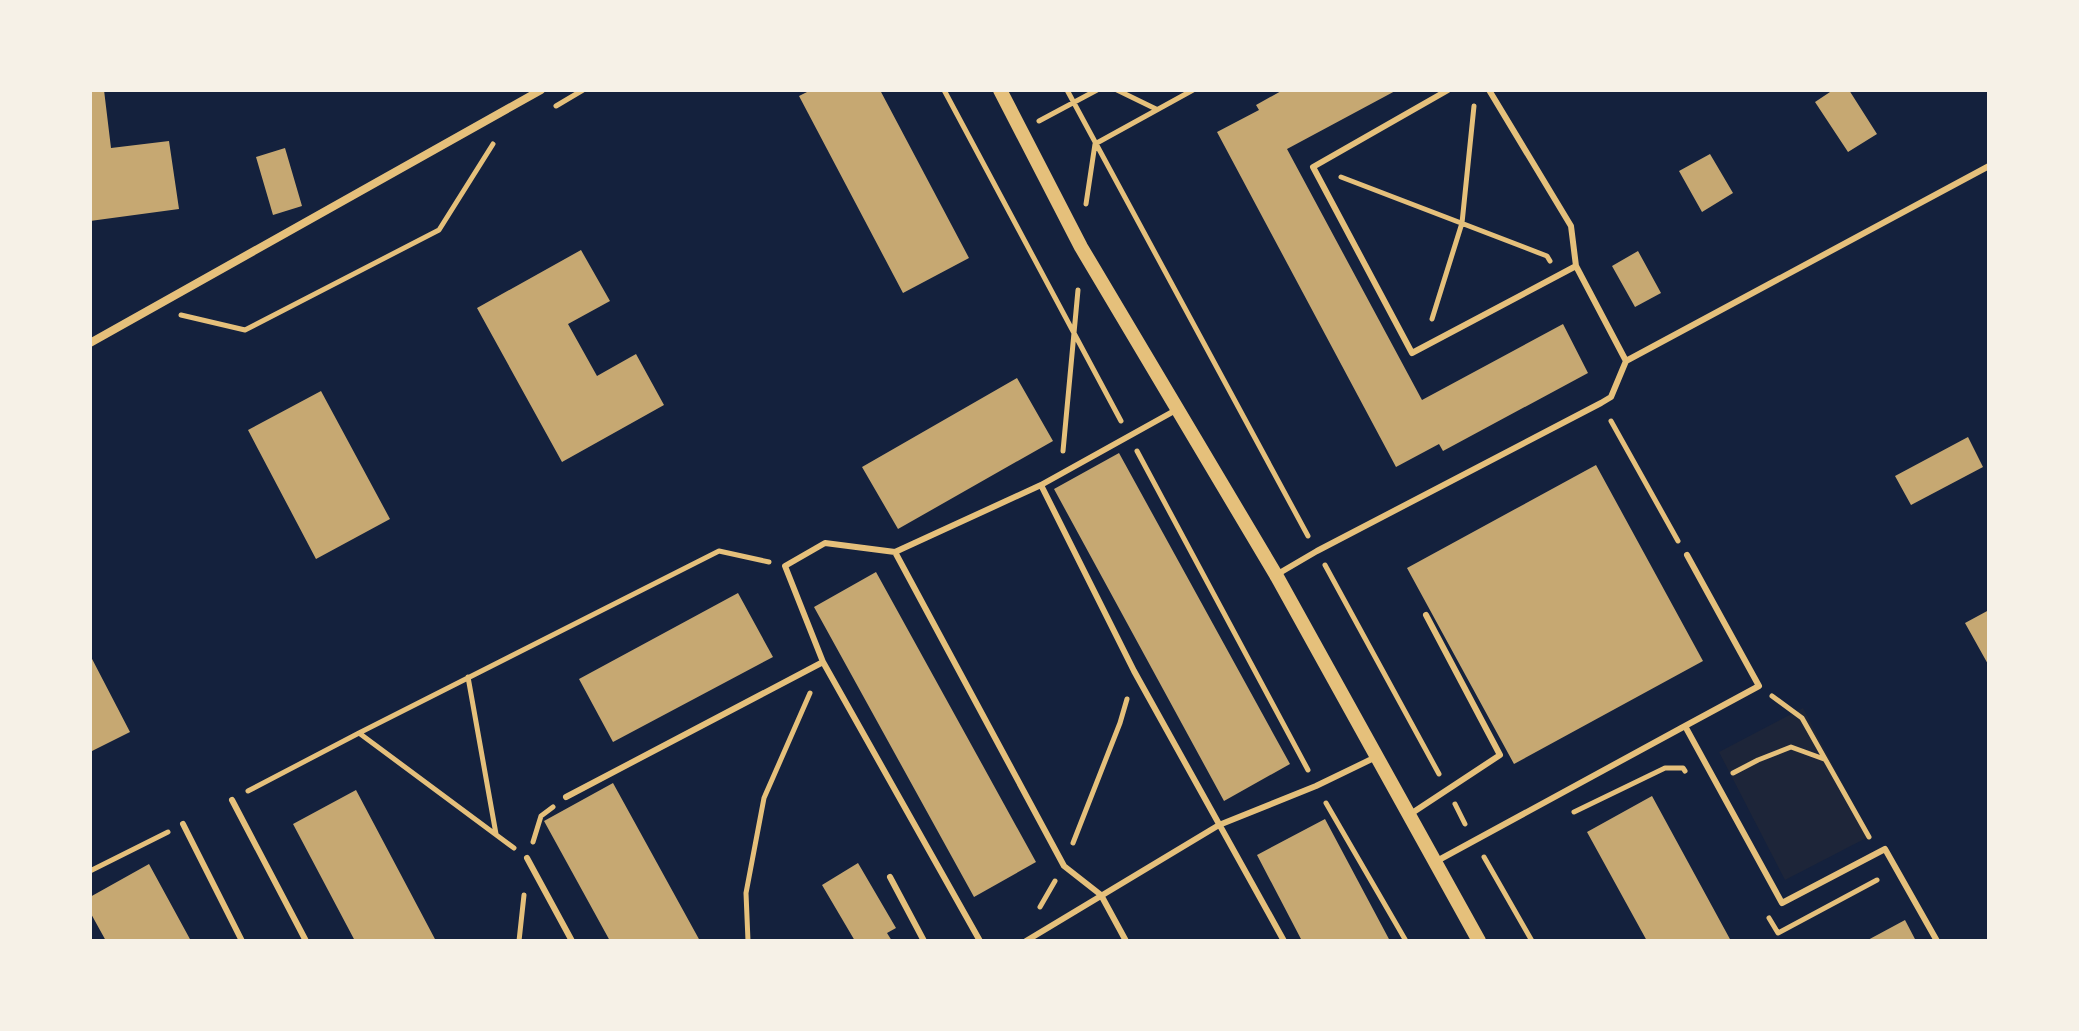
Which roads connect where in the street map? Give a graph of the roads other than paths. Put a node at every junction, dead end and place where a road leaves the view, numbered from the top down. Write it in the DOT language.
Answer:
graph roads {
  1 [pos="541,90"];
  2 [pos="1000,90"];
  3 [pos="1448,90"];
  4 [pos="1489,90"];
  5 [pos="1989,166"];
  6 [pos="1576,266"];
  7 [pos="90,343"];
  8 [pos="1626,361"];
  9 [pos="1176,410"];
  10 [pos="1041,485"];
  11 [pos="895,552"];
  12 [pos="1687,555"];
  13 [pos="1276,575"];
  14 [pos="1426,615"];
  15 [pos="823,662"];
  16 [pos="1685,726"];
  17 [pos="1376,757"];
  18 [pos="566,797"];
  19 [pos="232,800"];
  20 [pos="1409,815"];
  21 [pos="183,824"];
  22 [pos="1219,825"];
  23 [pos="527,858"];
  24 [pos="1435,862"];
  25 [pos="890,877"];
  26 [pos="1101,895"];
  27 [pos="242,941"];
  28 [pos="306,941"];
  29 [pos="572,941"];
  30 [pos="924,941"];
  31 [pos="980,941"];
  32 [pos="1026,941"];
  33 [pos="1126,941"];
  34 [pos="1284,941"];
  35 [pos="1479,941"];
  36 [pos="1937,941"];
  1 -- 7 [label="street"];
  2 -- 9 [label="street"];
  3 -- 6 [label="lane"];
  4 -- 6 [label="lane"];
  5 -- 8 [label="lane"];
  6 -- 8 [label="lane"];
  8 -- 13 [label="lane"];
  9 -- 10 [label="lane"];
  9 -- 13 [label="street"];
  10 -- 11 [label="lane"];
  10 -- 22 [label="lane"];
  11 -- 15 [label="lane"];
  11 -- 26 [label="lane"];
  12 -- 16 [label="lane"];
  13 -- 17 [label="street"];
  14 -- 20 [label="lane"];
  15 -- 18 [label="lane"];
  15 -- 31 [label="lane"];
  16 -- 24 [label="lane"];
  16 -- 36 [label="lane"];
  17 -- 20 [label="street"];
  17 -- 22 [label="lane"];
  19 -- 28 [label="lane"];
  20 -- 24 [label="street"];
  21 -- 27 [label="lane"];
  22 -- 26 [label="lane"];
  22 -- 34 [label="lane"];
  23 -- 29 [label="lane"];
  24 -- 35 [label="street"];
  25 -- 30 [label="lane"];
  26 -- 32 [label="lane"];
  26 -- 33 [label="lane"];
}
